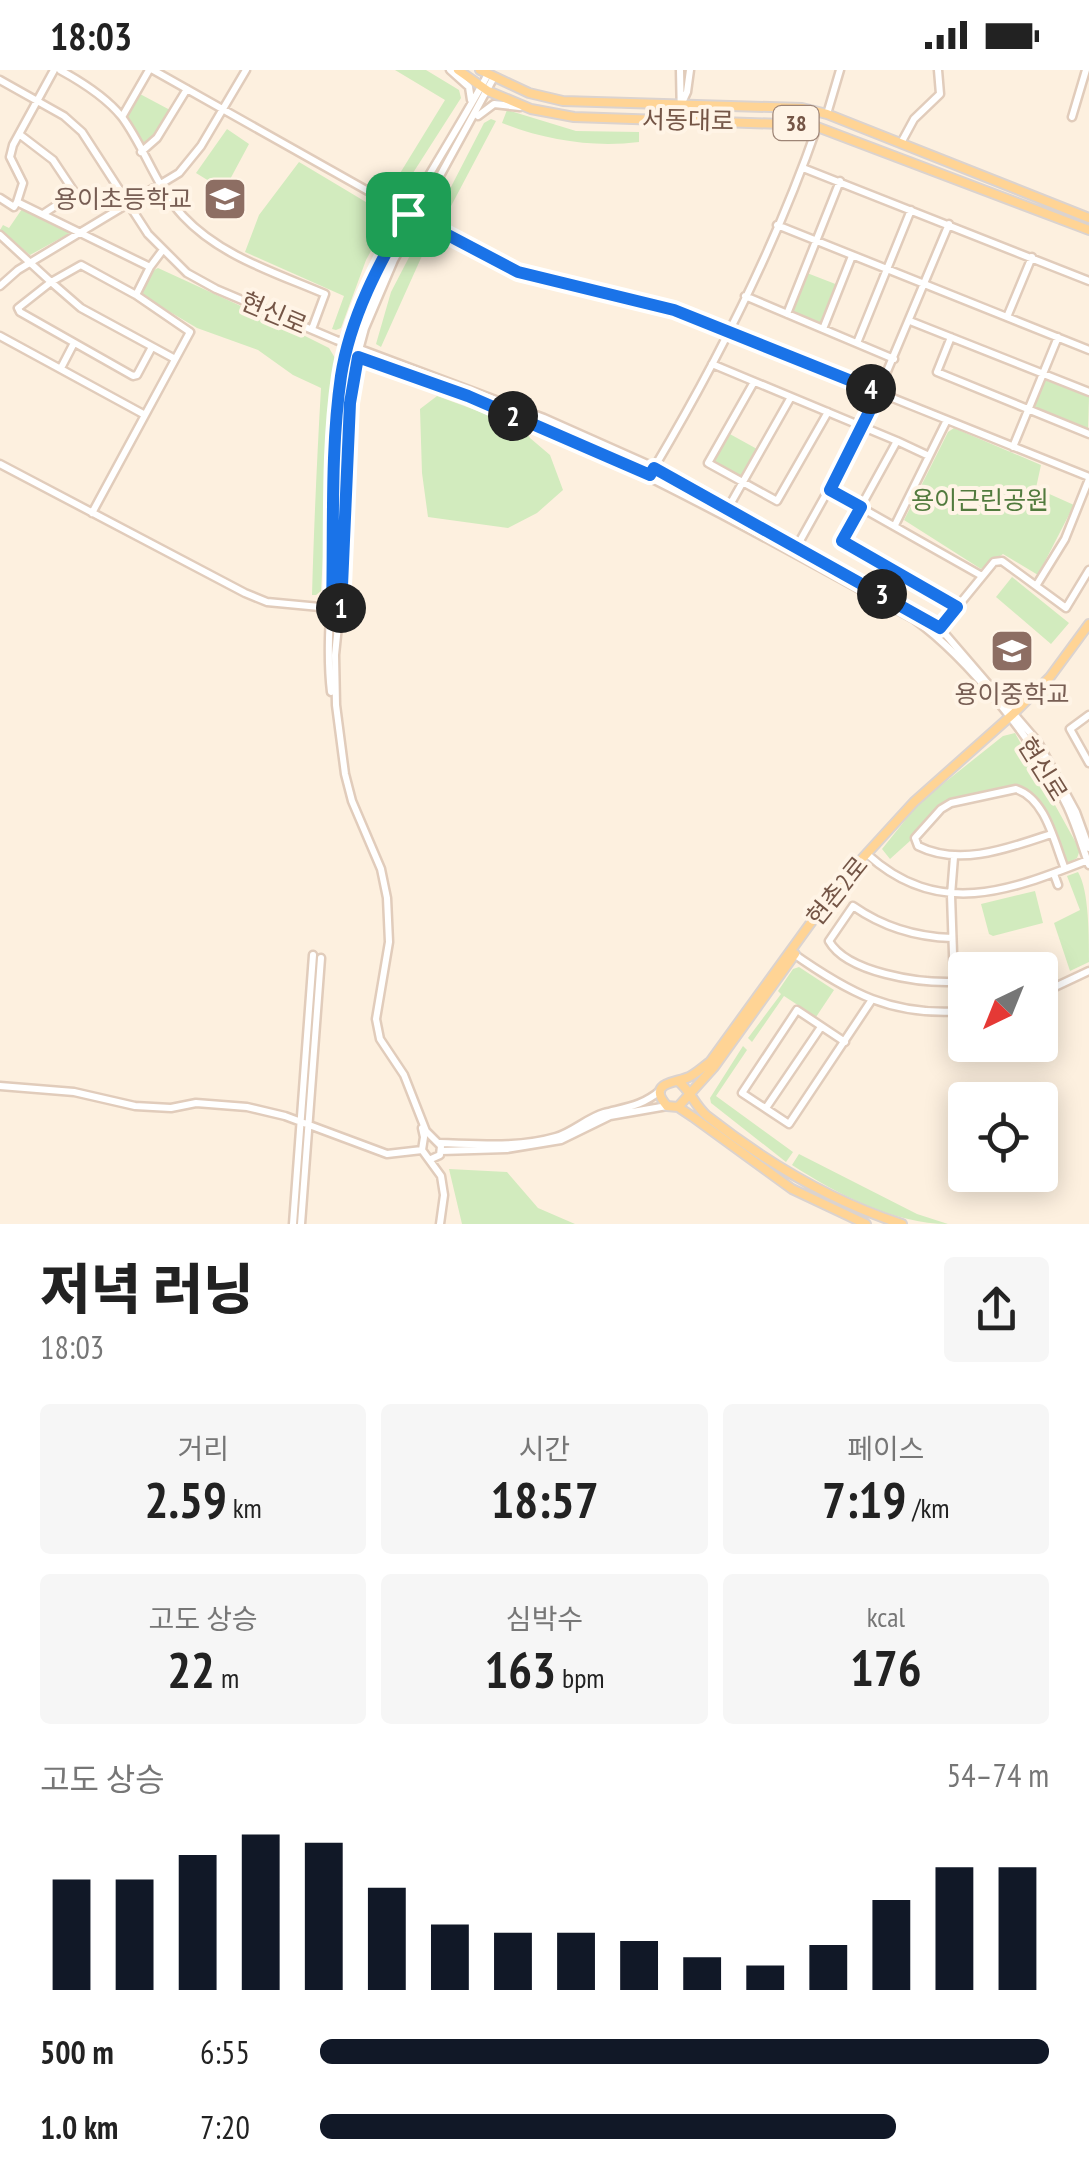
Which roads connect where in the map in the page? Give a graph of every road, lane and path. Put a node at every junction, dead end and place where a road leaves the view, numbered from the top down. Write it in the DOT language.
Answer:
graph roads {
  1 [pos="57,70"];
  2 [pos="151,70"];
  3 [pos="246,70"];
  4 [pos="453,70"];
  5 [pos="680,70"];
  6 [pos="690,70"];
  7 [pos="840,70"];
  8 [pos="938,70"];
  9 [pos="1086,70"];
  10 [pos="486,73"];
  11 [pos="1,83"];
  12 [pos="482,87"];
  13 [pos="186,89"];
  14 [pos="1080,89"];
  15 [pos="1089,92"];
  16 [pos="36,100"];
  17 [pos="681,106"];
  18 [pos="531,109"];
  19 [pos="223,110"];
  20 [pos="468,111"];
  21 [pos="827,114"];
  22 [pos="1072,116"];
  23 [pos="122,118"];
  24 [pos="681,120"];
  25 [pos="470,125"];
  26 [pos="817,126"];
  27 [pos="19,134"];
  28 [pos="901,143"];
  29 [pos="140,152"];
  30 [pos="803,168"];
  31 [pos="840,180"];
  32 [pos="160,186"];
  33 [pos="0,198"];
  34 [pos="16,202"];
  35 [pos="128,206"];
  36 [pos="911,210"];
  37 [pos="43,214"];
  38 [pos="408,214"];
  39 [pos="417,218"];
  40 [pos="1089,218"];
  41 [pos="949,224"];
  42 [pos="777,225"];
  43 [pos="1089,230"];
  44 [pos="81,233"];
  45 [pos="0,235"];
  46 [pos="817,242"];
  47 [pos="162,251"];
  48 [pos="852,256"];
  49 [pos="1032,258"];
  50 [pos="32,263"];
  51 [pos="150,267"];
  52 [pos="885,269"];
  53 [pos="1089,281"];
  54 [pos="52,282"];
  55 [pos="925,285"];
  56 [pos="0,286"];
  57 [pos="136,295"];
  58 [pos="745,296"];
  59 [pos="787,314"];
  60 [pos="1007,317"];
  61 [pos="910,320"];
  62 [pos="312,329"];
  63 [pos="823,329"];
  64 [pos="728,332"];
  65 [pos="0,336"];
  66 [pos="951,337"];
  67 [pos="1058,337"];
  68 [pos="74,343"];
  69 [pos="858,344"];
  70 [pos="152,347"];
  71 [pos="348,349"];
  72 [pos="1089,350"];
  73 [pos="359,353"];
  74 [pos="175,359"];
  75 [pos="894,359"];
  76 [pos="712,364"];
  77 [pos="61,368"];
  78 [pos="1044,374"];
  79 [pos="754,382"];
  80 [pos="879,392"];
  81 [pos="1089,392"];
  82 [pos="791,397"];
  83 [pos="1028,409"];
  84 [pos="828,412"];
  85 [pos="146,414"];
  86 [pos="946,420"];
  87 [pos="864,426"];
  88 [pos="1089,434"];
  89 [pos="897,441"];
  90 [pos="1013,447"];
  91 [pos="929,456"];
  92 [pos="0,464"];
  93 [pos="652,471"];
  94 [pos="1089,478"];
  95 [pos="744,483"];
  96 [pos="830,490"];
  97 [pos="1080,503"];
  98 [pos="861,507"];
  99 [pos="1089,507"];
  100 [pos="727,510"];
  101 [pos="92,513"];
  102 [pos="895,525"];
  103 [pos="796,548"];
  104 [pos="1089,570"];
  105 [pos="982,576"];
  106 [pos="1036,586"];
  107 [pos="332,607"];
  108 [pos="957,607"];
  109 [pos="341,609"];
  110 [pos="1089,624"];
  111 [pos="940,628"];
  112 [pos="1089,715"];
  113 [pos="1011,716"];
  114 [pos="1089,763"];
  115 [pos="1051,834"];
  116 [pos="1089,848"];
  117 [pos="866,854"];
  118 [pos="954,857"];
  119 [pos="1088,862"];
  120 [pos="1065,869"];
  121 [pos="1054,874"];
  122 [pos="1058,885"];
  123 [pos="951,896"];
  124 [pos="952,938"];
  125 [pos="792,952"];
  126 [pos="952,952"];
  127 [pos="317,956"];
  128 [pos="1089,971"];
  129 [pos="948,982"];
  130 [pos="1058,986"];
  131 [pos="871,1001"];
  132 [pos="948,1012"];
  133 [pos="822,1027"];
  134 [pos="846,1042"];
  135 [pos="702,1080"];
  136 [pos="678,1081"];
  137 [pos="0,1086"];
  138 [pos="661,1090"];
  139 [pos="688,1094"];
  140 [pos="667,1106"];
  141 [pos="678,1108"];
  142 [pos="766,1108"];
  143 [pos="704,1113"];
  144 [pos="306,1124"];
  145 [pos="423,1147"];
  146 [pos="437,1150"];
  147 [pos="293,1224"];
  148 [pos="301,1224"];
  149 [pos="441,1224"];
  150 [pos="866,1224"];
  151 [pos="902,1224"];
  1 -- 16 [label="street"];
  1 -- 23 [label="street"];
  2 -- 13 [label="street"];
  2 -- 23 [label="street"];
  3 -- 19 [label="street"];
  4 -- 12 [label="main road, 서동대로 / 38"];
  4 -- 20 [label="street"];
  5 -- 17 [label="street"];
  6 -- 17 [label="street"];
  7 -- 21 [label="street"];
  8 -- 28 [label="street"];
  9 -- 14 [label="street"];
  10 -- 12 [label="street"];
  10 -- 17 [label="main road, 서동대로 / 38"];
  11 -- 16 [label="street, 현신로"];
  12 -- 18 [label="main road, 서동대로 / 38"];
  12 -- 20 [label="street"];
  12 -- 25 [label="street"];
  13 -- 19 [label="street"];
  13 -- 29 [label="street"];
  14 -- 15 [label="street"];
  14 -- 22 [label="street"];
  16 -- 27 [label="street"];
  16 -- 35 [label="street, 현신로"];
  17 -- 21 [label="main road, 서동대로 / 38"];
  17 -- 24 [label="street"];
  18 -- 24 [label="main road, 서동대로 / 38"];
  18 -- 25 [label="street"];
  19 -- 32 [label="street"];
  19 -- 38 [label="street"];
  20 -- 38 [label="street"];
  21 -- 28 [label="main road, 서동대로 / 38"];
  23 -- 29 [label="street"];
  24 -- 26 [label="main road, 서동대로 / 38"];
  25 -- 39 [label="street"];
  26 -- 30 [label="street"];
  26 -- 43 [label="main road, 서동대로 / 38"];
  27 -- 34 [label="street"];
  27 -- 37 [label="street"];
  28 -- 40 [label="main road, 서동대로 / 38"];
  29 -- 32 [label="street"];
  30 -- 31 [label="street"];
  30 -- 42 [label="street"];
  31 -- 36 [label="street"];
  31 -- 46 [label="street"];
  32 -- 35 [label="street"];
  32 -- 62 [label="street"];
  33 -- 34 [label="street"];
  34 -- 37 [label="street"];
  35 -- 44 [label="street"];
  35 -- 47 [label="street, 현신로"];
  36 -- 41 [label="street"];
  36 -- 52 [label="street"];
  37 -- 44 [label="street"];
  38 -- 39 [label="street"];
  38 -- 71 [label="street"];
  39 -- 64 [label="street"];
  39 -- 73 [label="street"];
  41 -- 49 [label="street"];
  41 -- 55 [label="street"];
  42 -- 46 [label="street"];
  42 -- 58 [label="street"];
  44 -- 50 [label="street"];
  44 -- 51 [label="street"];
  45 -- 50 [label="street"];
  46 -- 48 [label="street"];
  46 -- 59 [label="street"];
  47 -- 51 [label="street"];
  47 -- 62 [label="street, 현신로"];
  48 -- 52 [label="street"];
  48 -- 63 [label="street"];
  49 -- 53 [label="street"];
  49 -- 60 [label="street"];
  50 -- 54 [label="street"];
  50 -- 56 [label="street"];
  51 -- 57 [label="street"];
  52 -- 55 [label="street"];
  52 -- 69 [label="street"];
  54 -- 57 [label="street"];
  54 -- 68 [label="street"];
  54 -- 70 [label="street"];
  55 -- 60 [label="street"];
  55 -- 61 [label="street"];
  57 -- 74 [label="street"];
  58 -- 59 [label="street"];
  58 -- 64 [label="street"];
  59 -- 63 [label="street"];
  60 -- 67 [label="street"];
  61 -- 66 [label="street"];
  61 -- 75 [label="street"];
  62 -- 71 [label="street, 현신로"];
  63 -- 69 [label="street"];
  64 -- 76 [label="street"];
  64 -- 80 [label="street"];
  65 -- 77 [label="street"];
  66 -- 78 [label="street"];
  66 -- 83 [label="street"];
  67 -- 72 [label="street"];
  67 -- 78 [label="street"];
  68 -- 70 [label="street"];
  68 -- 77 [label="street"];
  69 -- 75 [label="street"];
  70 -- 74 [label="street"];
  71 -- 73 [label="street, 현신로"];
  71 -- 107 [label="street"];
  73 -- 93 [label="street, 현신로"];
  73 -- 109 [label="street"];
  74 -- 85 [label="street"];
  75 -- 80 [label="street"];
  76 -- 79 [label="street"];
  76 -- 93 [label="street"];
  77 -- 85 [label="street"];
  78 -- 81 [label="street"];
  78 -- 83 [label="street"];
  79 -- 82 [label="street"];
  79 -- 95 [label="street"];
  80 -- 86 [label="street"];
  80 -- 87 [label="street"];
  82 -- 84 [label="street"];
  82 -- 95 [label="street"];
  83 -- 88 [label="street"];
  83 -- 90 [label="street"];
  84 -- 87 [label="street"];
  84 -- 95 [label="street"];
  85 -- 101 [label="street"];
  86 -- 90 [label="street"];
  86 -- 91 [label="street"];
  87 -- 89 [label="street"];
  87 -- 96 [label="street"];
  89 -- 91 [label="street"];
  89 -- 98 [label="street"];
  90 -- 94 [label="street"];
  91 -- 102 [label="street"];
  92 -- 101 [label="street"];
  93 -- 100 [label="street, 현신로"];
  93 -- 113 [label="street, 현신로"];
  94 -- 97 [label="street"];
  95 -- 100 [label="street"];
  96 -- 98 [label="street"];
  96 -- 103 [label="street"];
  97 -- 99 [label="street"];
  97 -- 106 [label="street"];
  98 -- 102 [label="street"];
  98 -- 108 [label="street"];
  100 -- 103 [label="street, 현신로"];
  101 -- 107 [label="street"];
  102 -- 105 [label="street"];
  103 -- 111 [label="street, 현신로"];
  104 -- 106 [label="street"];
  105 -- 106 [label="street"];
  105 -- 108 [label="street"];
  107 -- 109 [label="street"];
  107 -- 145 [label="street"];
  108 -- 111 [label="street"];
  109 -- 146 [label="street"];
  110 -- 113 [label="main road, 현신로"];
  111 -- 113 [label="street, 현신로"];
  112 -- 114 [label="street"];
  113 -- 116 [label="street"];
  113 -- 117 [label="main road, 현촌2로"];
  113 -- 119 [label="street, 현신로"];
  115 -- 118 [label="street"];
  115 -- 118 [label="street"];
  115 -- 120 [label="street"];
  117 -- 123 [label="street"];
  117 -- 125 [label="main road, 현촌2로"];
  118 -- 123 [label="street"];
  119 -- 120 [label="street"];
  120 -- 121 [label="street"];
  121 -- 122 [label="street"];
  121 -- 123 [label="street"];
  123 -- 124 [label="street"];
  124 -- 126 [label="street"];
  124 -- 129 [label="street"];
  125 -- 131 [label="street"];
  125 -- 135 [label="main road, 현촌2로"];
  125 -- 136 [label="main road, 현촌2로"];
  127 -- 144 [label="street"];
  128 -- 130 [label="street"];
  131 -- 132 [label="street"];
  131 -- 134 [label="street"];
  133 -- 134 [label="street"];
  133 -- 142 [label="street"];
  133 -- 142 [label="street"];
  134 -- 142 [label="street"];
  135 -- 139 [label="main road, 현촌2로"];
  135 -- 143 [label="main road"];
  136 -- 138 [label="main road"];
  136 -- 139 [label="main road"];
  137 -- 144 [label="street"];
  138 -- 140 [label="main road"];
  138 -- 146 [label="street"];
  139 -- 141 [label="main road"];
  139 -- 143 [label="main road"];
  140 -- 141 [label="main road"];
  140 -- 146 [label="street"];
  141 -- 150 [label="main road"];
  143 -- 151 [label="main road"];
  144 -- 145 [label="street"];
  144 -- 147 [label="street"];
  144 -- 148 [label="street"];
  145 -- 146 [label="street"];
  145 -- 146 [label="street"];
  146 -- 149 [label="street"];
}
